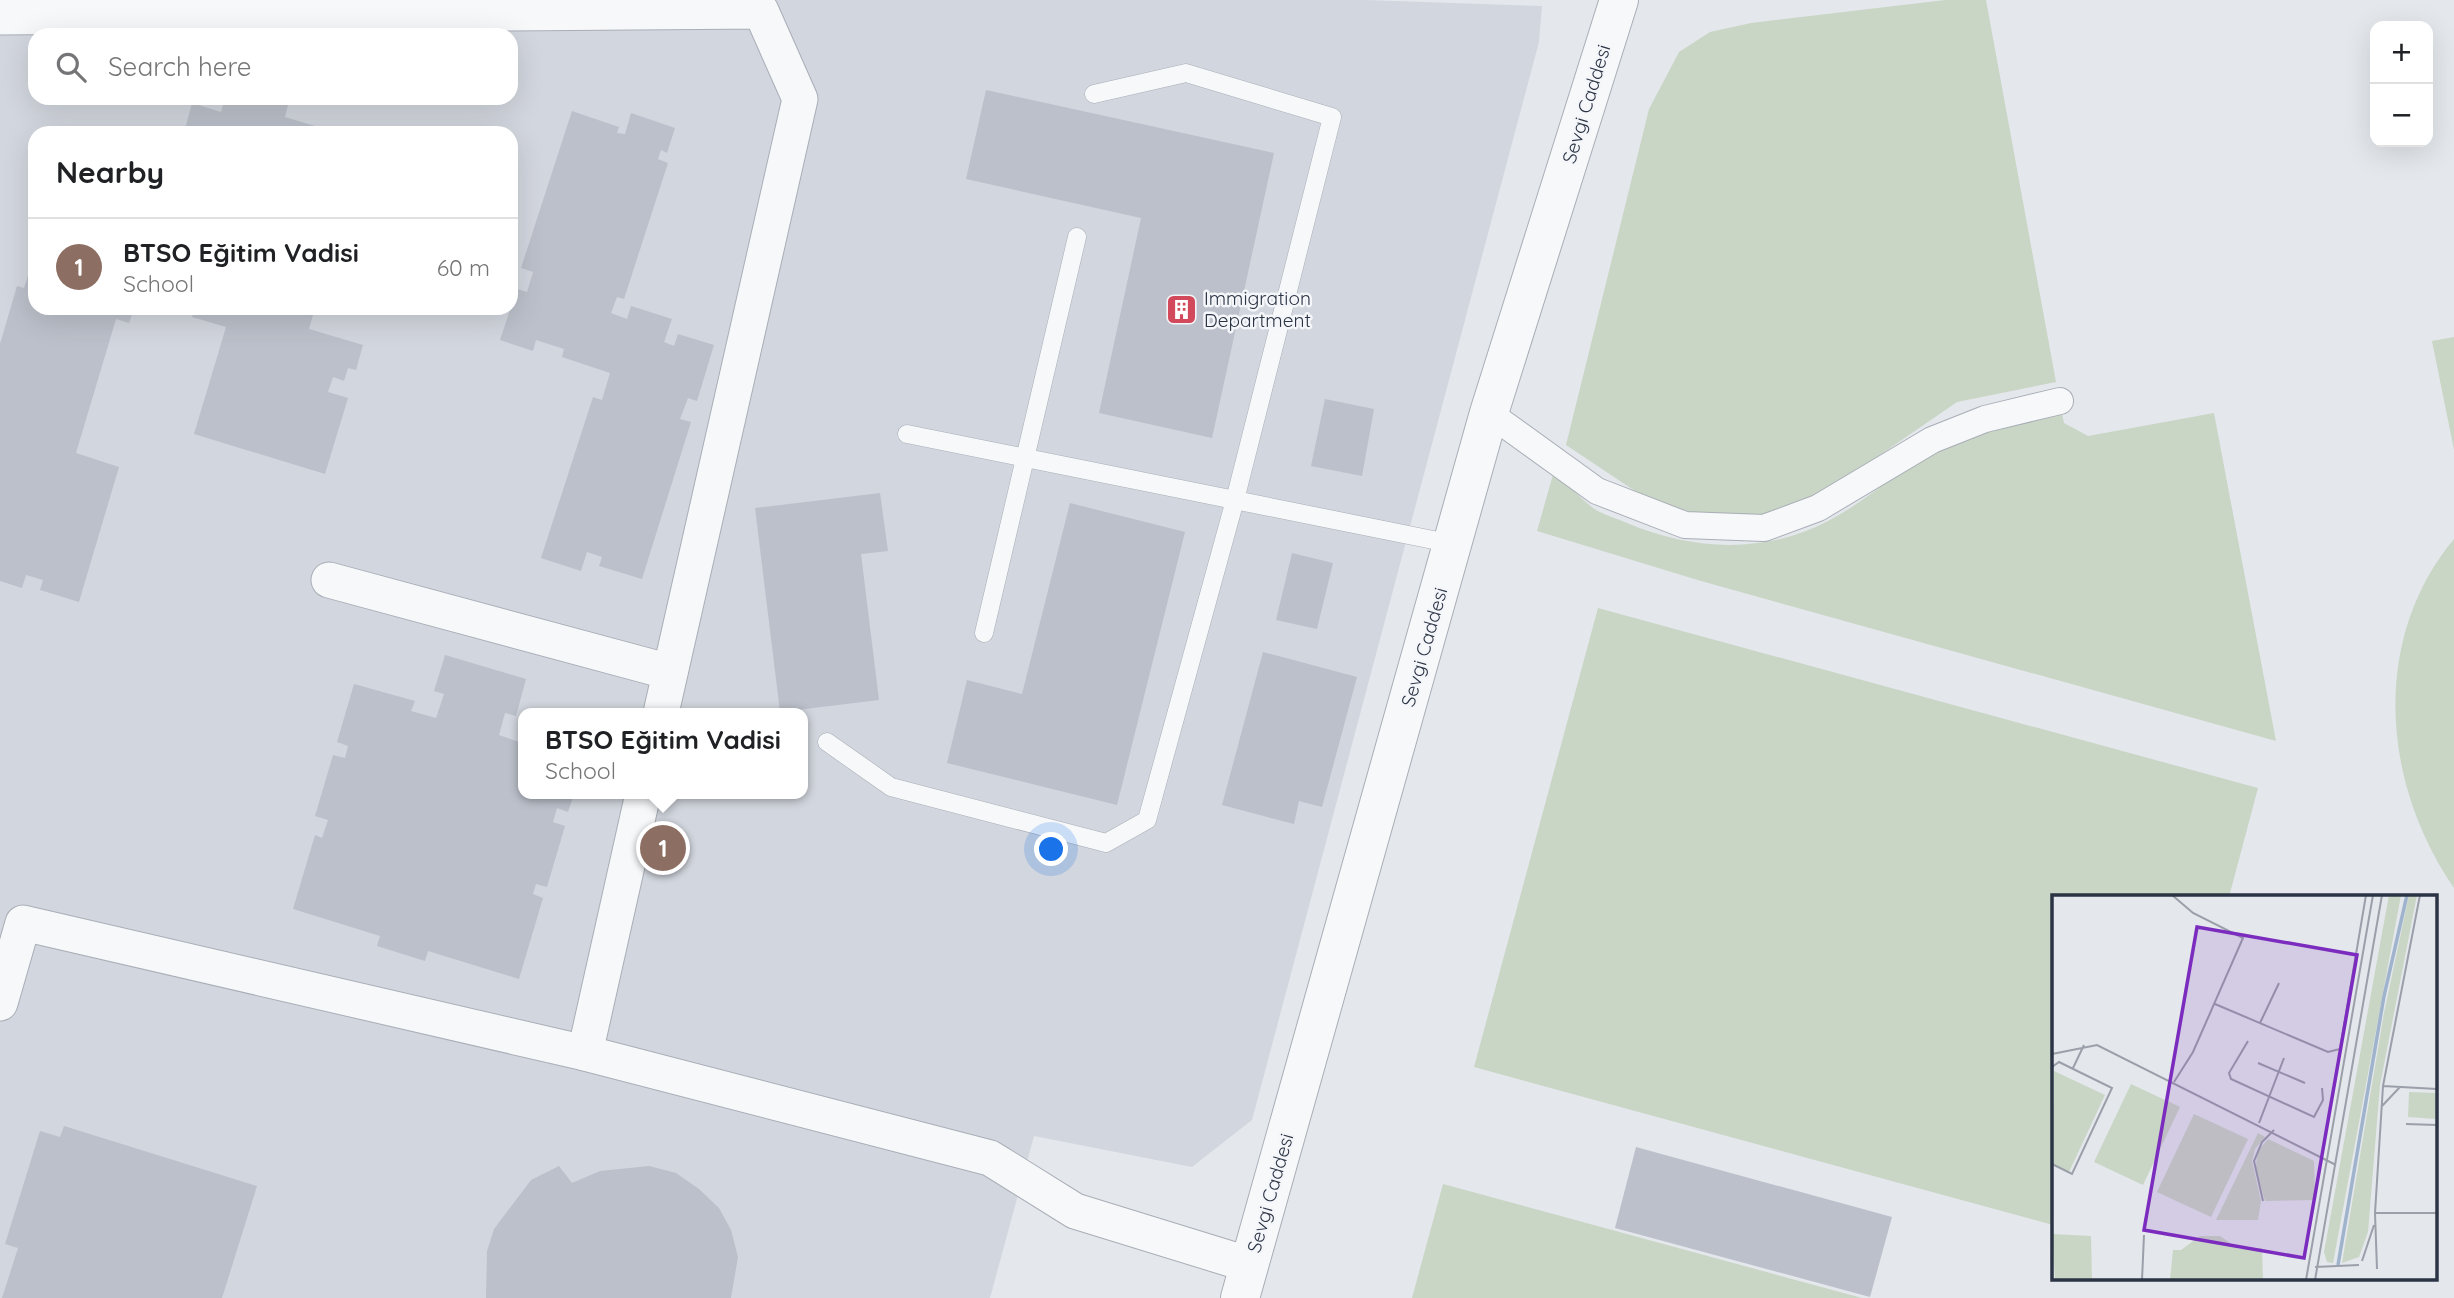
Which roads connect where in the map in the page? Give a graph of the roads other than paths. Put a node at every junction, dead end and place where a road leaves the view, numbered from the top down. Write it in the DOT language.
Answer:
graph roads {
  1 [pos="1619,0"];
  2 [pos="0,17"];
  3 [pos="1094,94"];
  4 [pos="1077,237"];
  5 [pos="2060,401"];
  6 [pos="1489,413"];
  7 [pos="906,434"];
  8 [pos="1025,458"];
  9 [pos="1235,500"];
  10 [pos="1453,544"];
  11 [pos="329,580"];
  12 [pos="984,634"];
  13 [pos="670,672"];
  14 [pos="661,708"];
  15 [pos="827,742"];
  16 [pos="642,799"];
  17 [pos="0,1003"];
  18 [pos="585,1053"];
  19 [pos="1245,1282"];
  1 -- 6 [label="street, Sevgi Caddesi"];
  2 -- 13 [label="street"];
  3 -- 9 [label="lane"];
  4 -- 8 [label="lane"];
  5 -- 6 [label="street"];
  6 -- 10 [label="street, Sevgi Caddesi"];
  7 -- 8 [label="lane"];
  8 -- 9 [label="lane"];
  8 -- 12 [label="lane"];
  9 -- 10 [label="lane"];
  9 -- 15 [label="lane"];
  10 -- 19 [label="street, Sevgi Caddesi"];
  11 -- 13 [label="street"];
  13 -- 14 [label="street"];
  16 -- 18 [label="street"];
  17 -- 18 [label="street"];
  18 -- 19 [label="street"];
}
